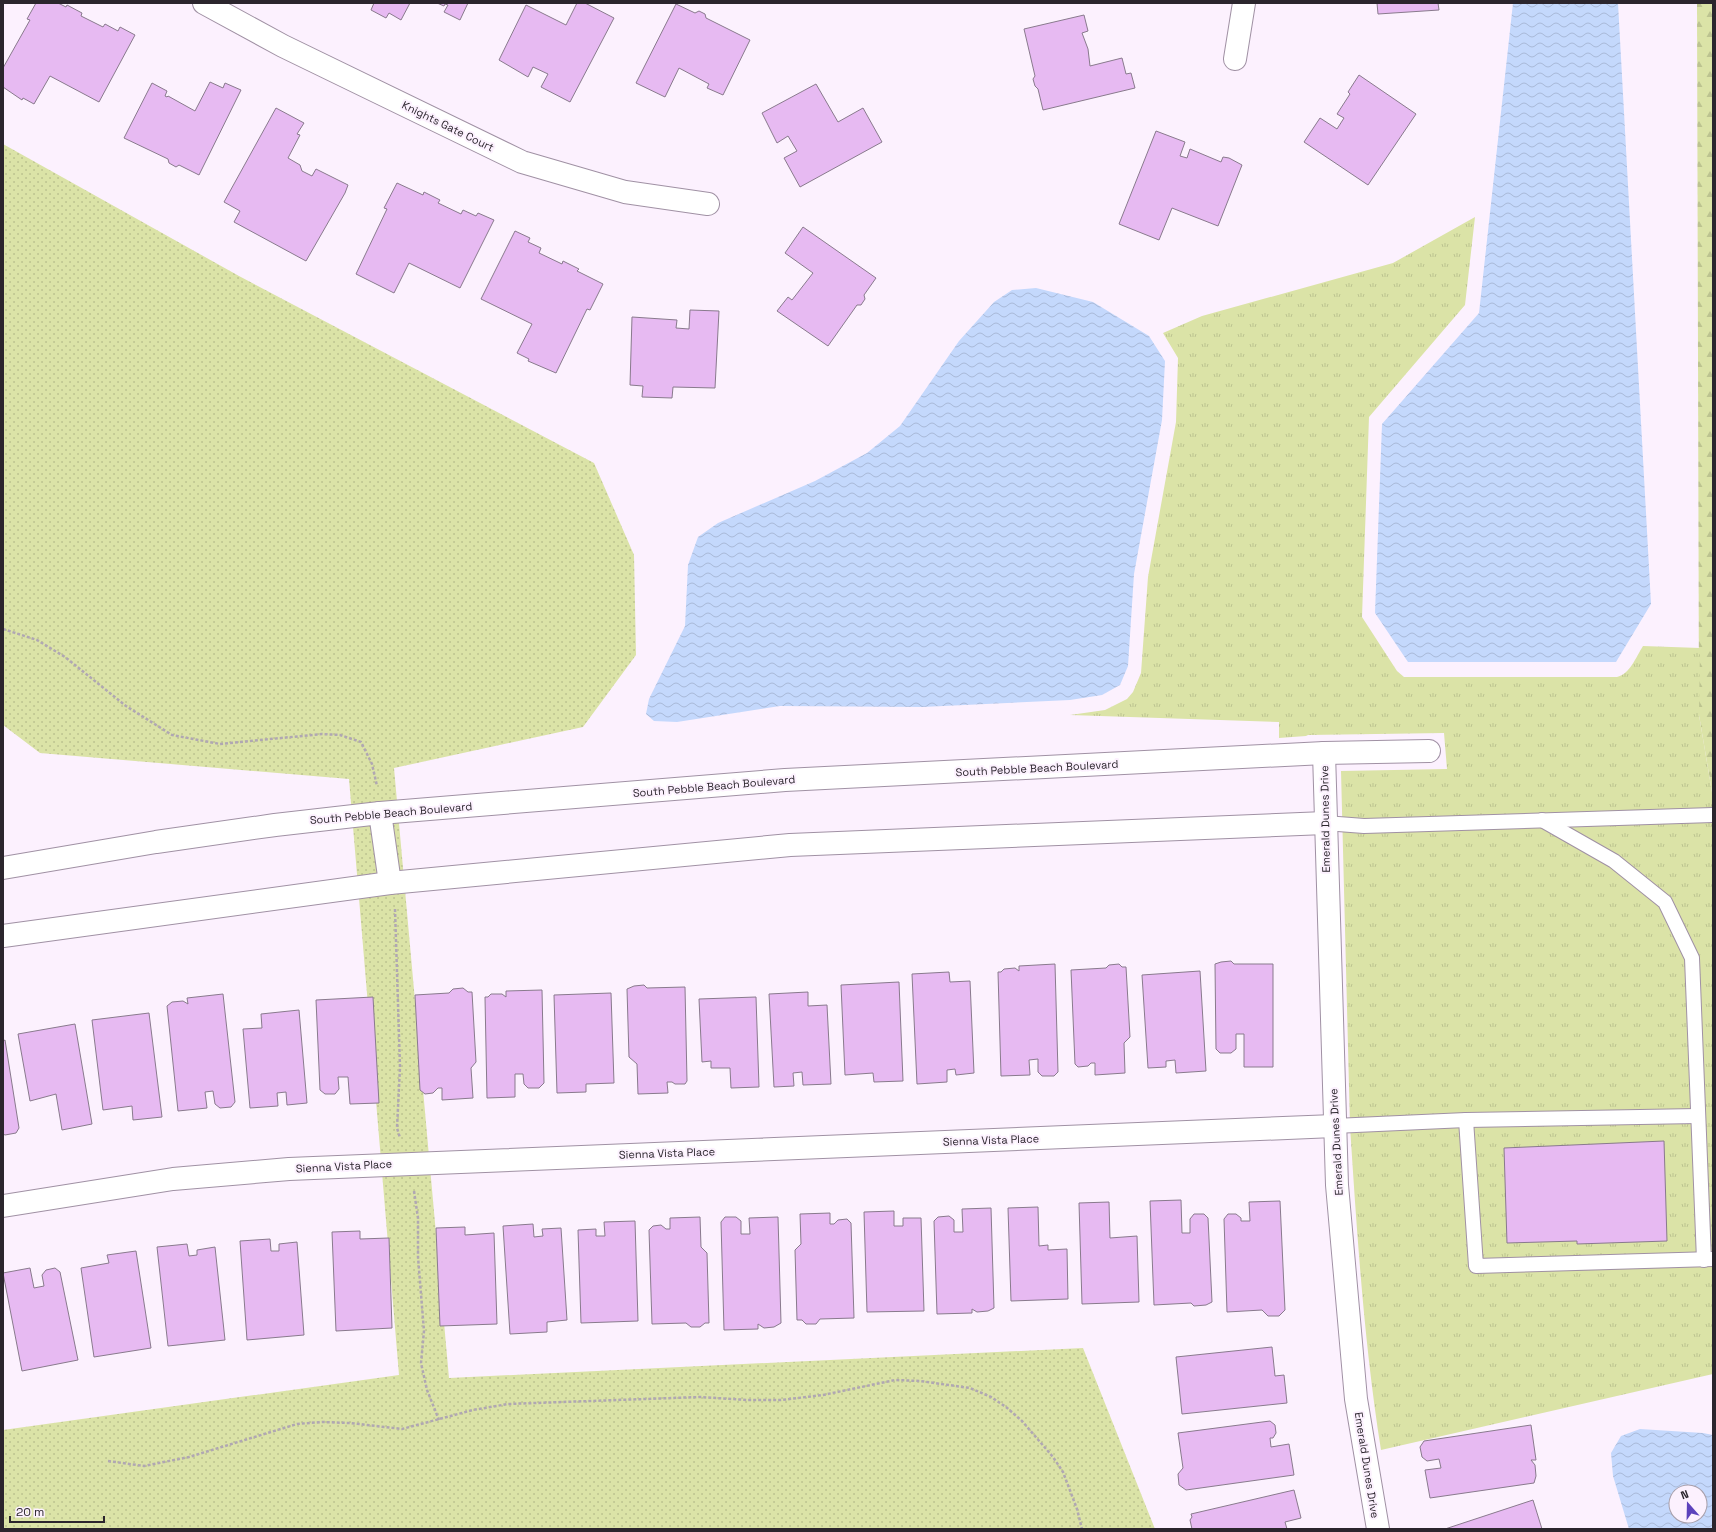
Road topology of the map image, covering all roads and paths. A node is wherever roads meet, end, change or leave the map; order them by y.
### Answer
1 (204, 3) edge
2 (1244, 3) edge
3 (1235, 59) dead end
4 (708, 204) dead end
5 (3, 629) edge
6 (1429, 751) dead end
7 (1324, 754) junction
8 (380, 814) junction
9 (1713, 815) edge
10 (1542, 820) junction
11 (1325, 824) junction
12 (3, 868) edge
13 (390, 883) junction
14 (3, 936) edge
15 (1698, 1116) junction
16 (1466, 1120) junction
17 (1334, 1126) junction
18 (401, 1141) dead end
19 (414, 1187) dead end
20 (3, 1206) edge
21 (1708, 1260) edge
22 (439, 1420) junction
23 (108, 1461) dead end
24 (1082, 1529) edge
25 (1378, 1529) edge

1 - 4 street, Knights Gate Court
2 - 3 street
5 - 8 path
6 - 7 street, South Pebble Beach Boulevard
7 - 8 street, South Pebble Beach Boulevard
7 - 11 street, Emerald Dunes Drive
8 - 12 street, South Pebble Beach Boulevard
8 - 13 street
9 - 10 lane
10 - 11 lane
10 - 15 lane
11 - 13 street
11 - 17 street, Emerald Dunes Drive
13 - 14 street
13 - 18 path
15 - 16 lane
15 - 21 lane
16 - 17 lane
16 - 21 lane
17 - 20 street, Sienna Vista Place
17 - 25 street, Emerald Dunes Drive
19 - 22 path
22 - 23 path
22 - 24 path

